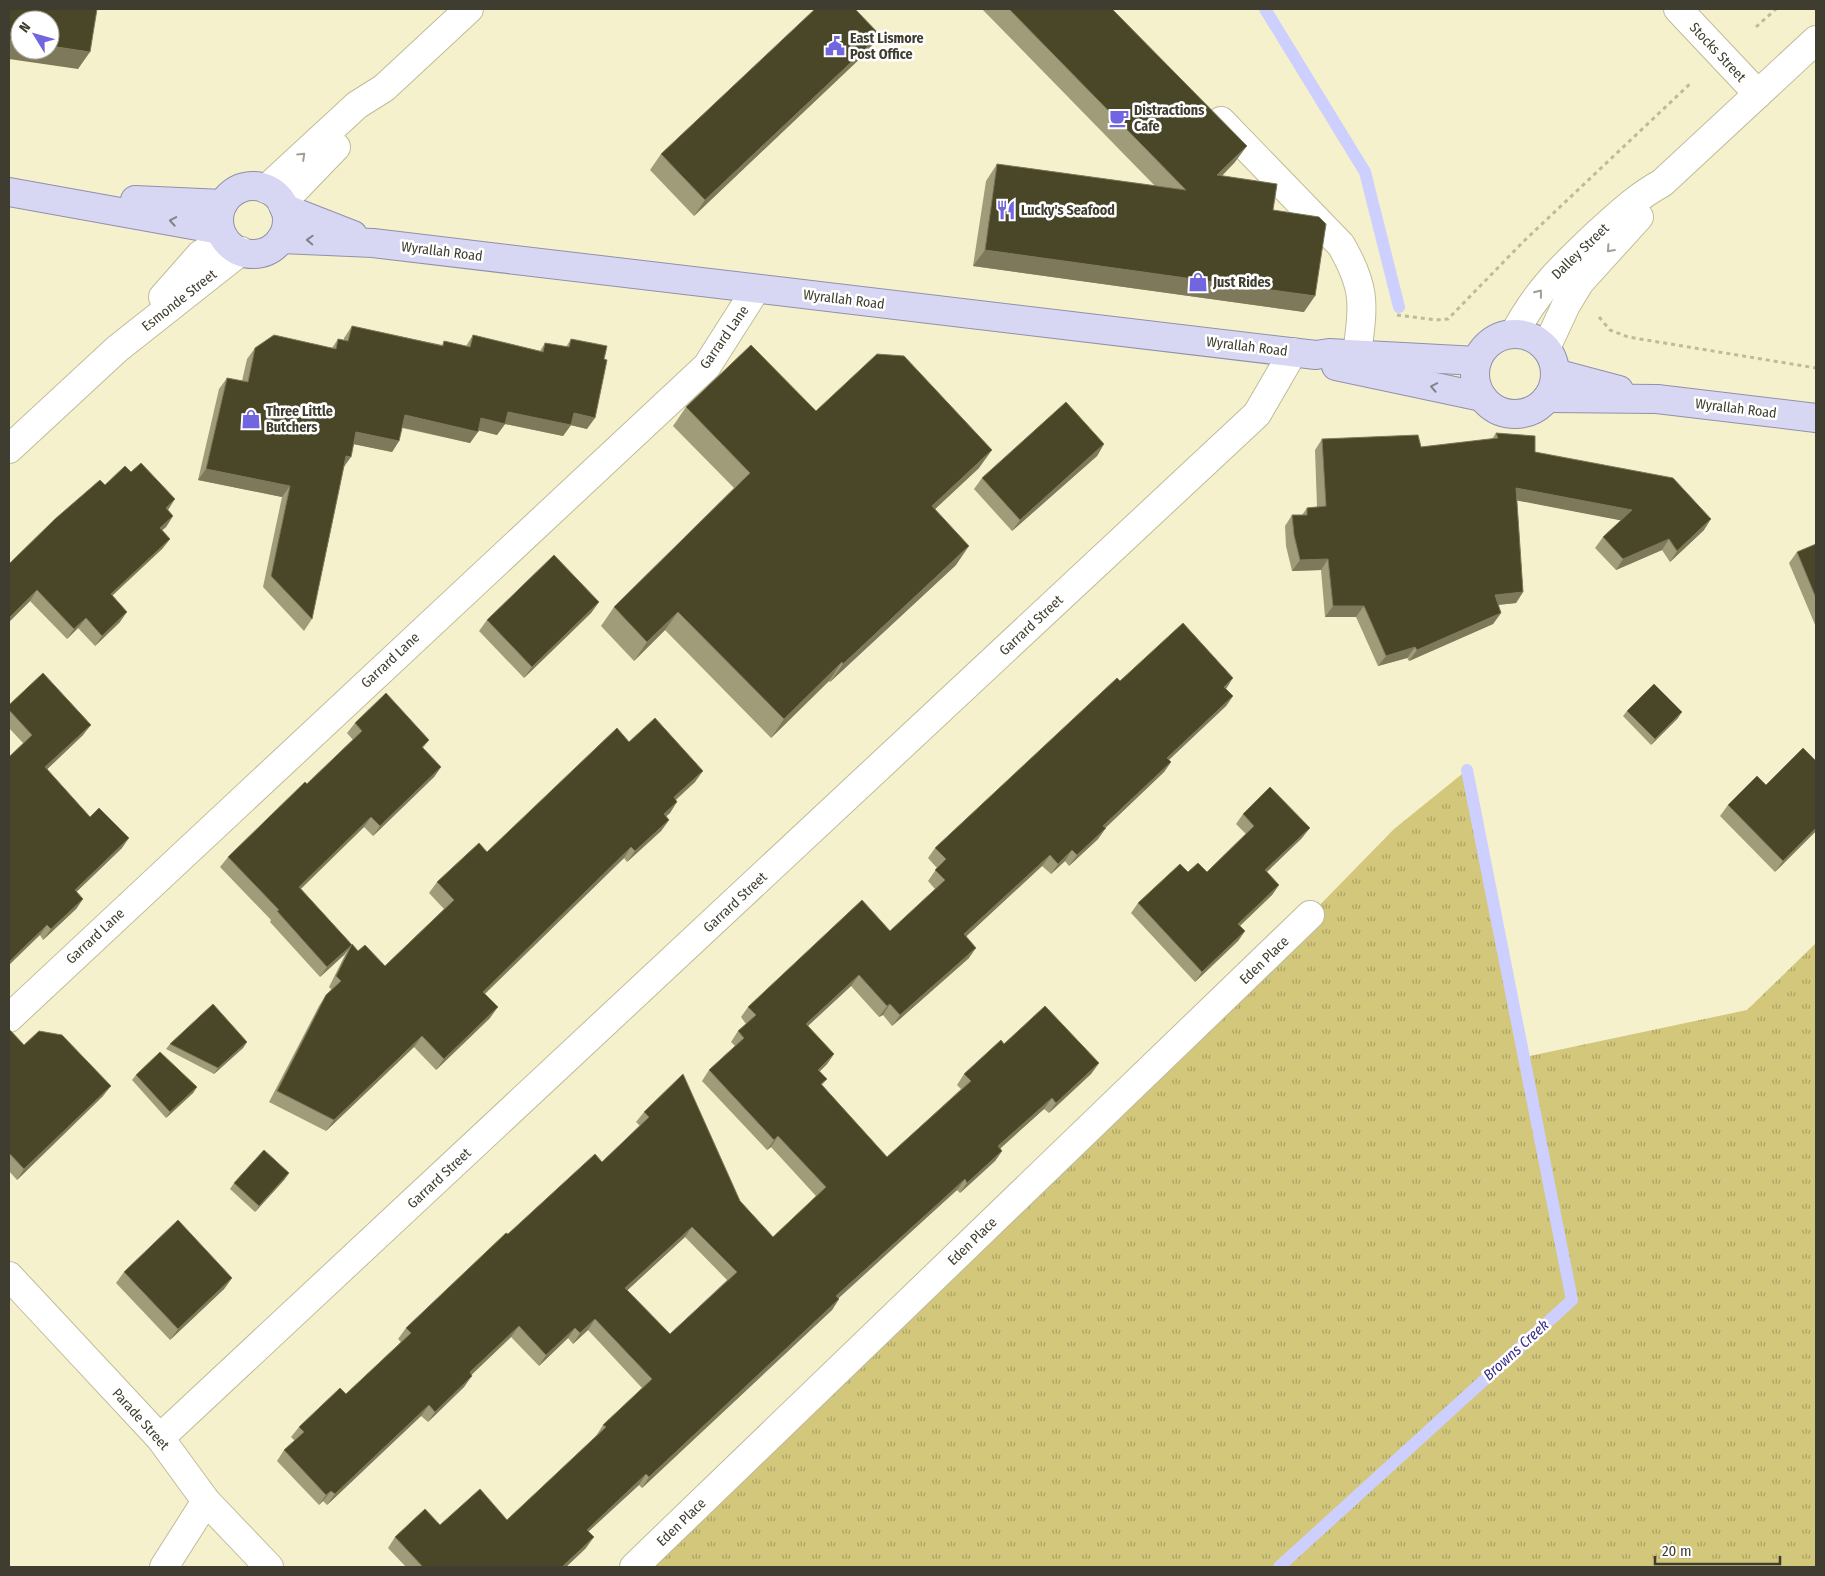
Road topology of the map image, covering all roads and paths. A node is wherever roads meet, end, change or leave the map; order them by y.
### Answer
1 (469, 9) edge
2 (1678, 9) edge
3 (1776, 9) edge
4 (1756, 28) dead end
5 (1816, 40) edge
6 (1692, 82) dead end
7 (1758, 94) junction
8 (1202, 102) edge
9 (1662, 183) junction
10 (19, 194) edge
11 (278, 200) junction
12 (227, 231) junction
13 (281, 239) junction
14 (373, 243) junction
15 (756, 289) junction
16 (1576, 290) junction
17 (1393, 314) dead end
18 (1514, 334) junction
19 (1546, 348) junction
20 (1304, 354) junction
21 (1357, 355) junction
22 (1477, 361) junction
23 (1816, 368) edge
24 (1555, 373) junction
25 (1482, 396) junction
26 (1547, 398) junction
27 (1657, 399) junction
28 (1816, 418) edge
29 (9, 449) edge
30 (1310, 915) dead end
31 (9, 1018) edge
32 (9, 1276) edge
33 (160, 1438) junction
34 (206, 1501) junction
35 (164, 1567) edge
36 (269, 1567) edge
37 (634, 1567) edge

1 - 11 street
2 - 7 street, Stocks Street
3 - 4 path
5 - 7 street, Dalley Street
6 - 17 path
7 - 9 street, Dalley Street
8 - 21 street
9 -> 16 street, Dalley Street
18 -> 9 street, Dalley Street
10 - 12 main road
11 - 12 main road, Wyrallah Road
11 - 13 main road
11 - 14 main road, Wyrallah Road
12 - 13 main road
12 - 29 street, Esmonde Street
14 -> 13 main road, Wyrallah Road
14 - 15 main road, Wyrallah Road
15 - 20 main road, Wyrallah Road
15 - 31 street, Garrard Lane
16 - 19 street, Dalley Street
16 - 23 path
18 - 19 main road
18 - 22 main road
19 - 24 main road
20 - 21 main road, Wyrallah Road
25 -> 20 main road, Wyrallah Road
20 - 33 street, Garrard Street
21 - 22 main road, Wyrallah Road
22 - 25 main road
24 - 26 main road
24 - 27 main road, Wyrallah Road
25 - 26 main road
26 - 27 main road, Wyrallah Road
27 - 28 main road, Wyrallah Road
30 - 37 street, Eden Place
32 - 33 street, Parade Street
33 - 34 street, Parade Street
34 - 35 street
34 - 36 street, Parade Street

